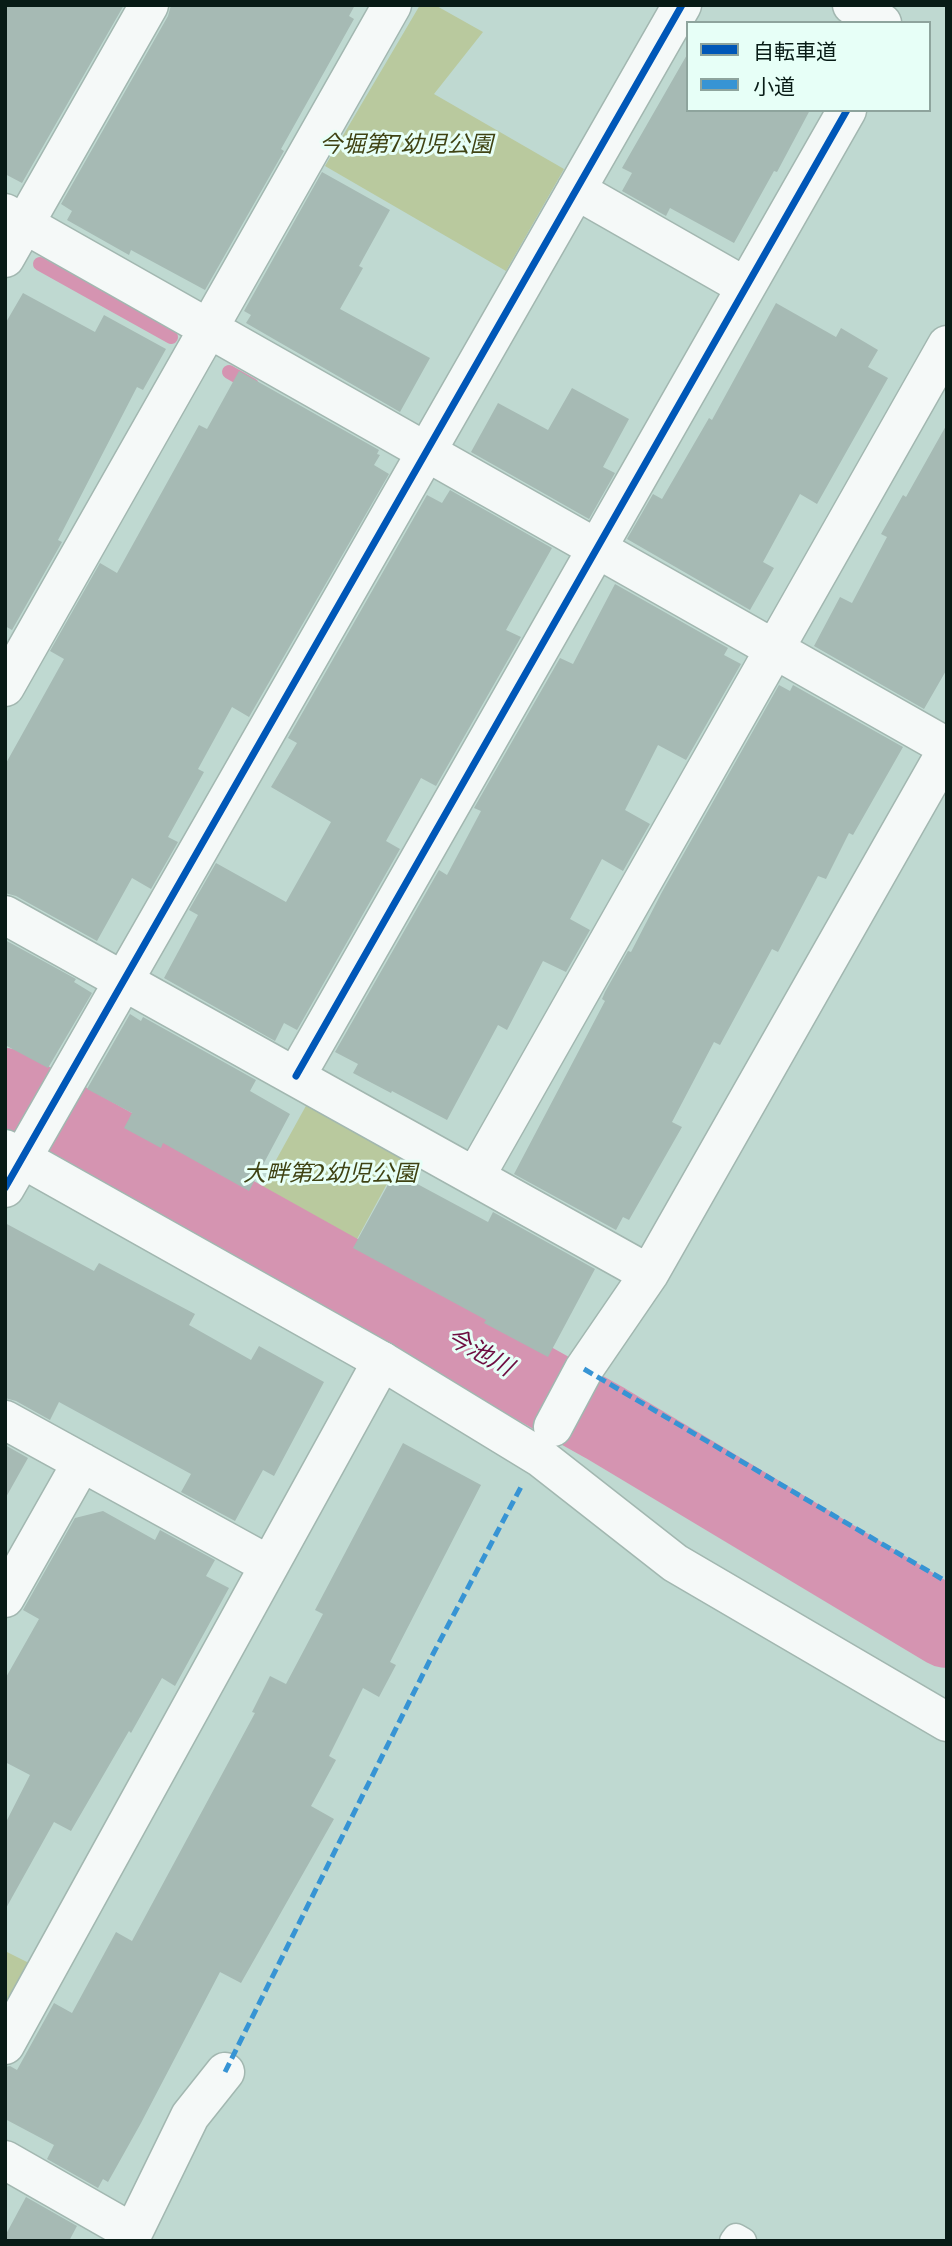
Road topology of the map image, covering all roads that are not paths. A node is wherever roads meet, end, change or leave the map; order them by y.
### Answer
1 (149, 5) edge
2 (392, 5) edge
3 (682, 5) edge
4 (852, 5) edge
5 (908, 5) edge
6 (879, 21) edge
7 (898, 21) edge
8 (846, 112) edge
9 (576, 190) junction
10 (15, 218) edge
11 (5, 258) edge
12 (746, 287) junction
13 (209, 328) junction
14 (947, 345) edge
15 (933, 400) edge
16 (426, 451) junction
17 (597, 549) junction
18 (774, 649) junction
19 (5, 687) edge
20 (947, 748) edge
21 (5, 915) edge
22 (124, 981) junction
23 (296, 1076) junction
24 (17, 1158) edge
25 (475, 1177) junction
26 (649, 1274) junction
27 (382, 1361) junction
28 (5, 1420) edge
29 (553, 1427) dead end
30 (82, 1462) junction
31 (269, 1565) junction
32 (5, 1598) edge
33 (947, 1722) edge
34 (5, 2045) edge
35 (226, 2071) dead end
36 (5, 2160) edge
37 (130, 2237) edge
38 (733, 2241) edge
39 (743, 2241) edge

1 - 10 street
2 - 13 street
3 - 9 street
4 - 6 street
5 - 7 street
8 - 12 street
9 - 12 street
9 - 16 street
10 - 11 street
10 - 13 street
12 - 17 street
13 - 16 street
13 - 19 street
14 - 15 street
15 - 18 street
16 - 17 street
16 - 22 street
17 - 18 street
17 - 23 street
18 - 20 street
18 - 25 street
20 - 26 street
21 - 22 street
22 - 23 street
22 - 24 street
23 - 25 street
24 - 27 street
25 - 26 street
26 - 29 street
27 - 31 street
27 - 33 street
28 - 30 street
30 - 31 street
30 - 32 street
31 - 34 street
35 - 37 street
36 - 37 street
38 - 39 lane

